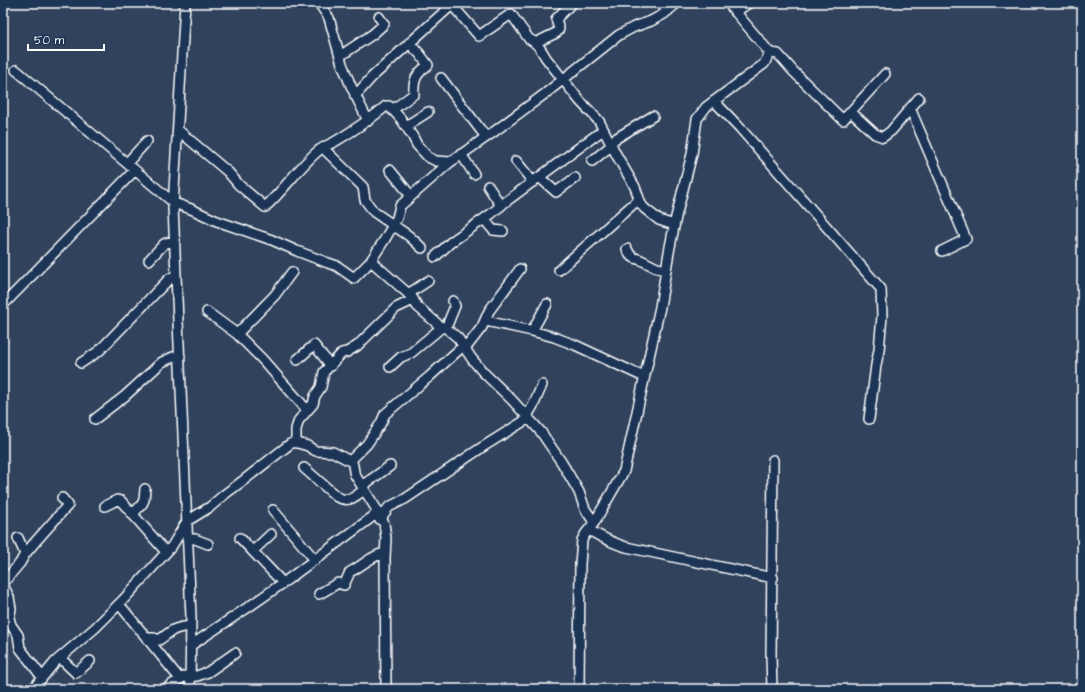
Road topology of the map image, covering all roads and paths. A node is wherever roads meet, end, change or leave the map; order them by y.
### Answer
1 (185, 3) edge
2 (319, 3) edge
3 (572, 3) edge
4 (661, 3) edge
5 (676, 3) edge
6 (728, 3) edge
7 (749, 3) edge
8 (448, 5) edge
9 (668, 11) junction
10 (735, 12) junction
11 (379, 17) dead end
12 (409, 43) junction
13 (535, 43) junction
14 (770, 53) junction
15 (340, 56) junction
16 (16, 70) dead end
17 (885, 74) dead end
18 (441, 78) dead end
19 (564, 80) junction
20 (355, 96) junction
21 (919, 98) dead end
22 (715, 102) junction
23 (910, 108) junction
24 (392, 110) junction
25 (428, 112) dead end
26 (851, 112) junction
27 (653, 116) dead end
28 (368, 121) junction
29 (406, 126) junction
30 (178, 130) junction
31 (603, 130) junction
32 (486, 137) junction
33 (147, 140) dead end
34 (611, 144) junction
35 (323, 148) junction
36 (461, 154) junction
37 (516, 161) dead end
38 (592, 161) dead end
39 (450, 162) junction
40 (127, 163) junction
41 (134, 170) junction
42 (390, 170) dead end
43 (474, 174) dead end
44 (575, 178) dead end
45 (536, 179) junction
46 (488, 186) dead end
47 (411, 196) junction
48 (639, 199) junction
49 (174, 204) junction
50 (501, 206) junction
51 (484, 219) junction
52 (393, 225) junction
53 (674, 225) junction
54 (503, 231) dead end
55 (175, 240) junction
56 (422, 248) dead end
57 (627, 249) dead end
58 (942, 251) dead end
59 (435, 257) dead end
60 (149, 260) dead end
61 (371, 261) junction
62 (520, 269) dead end
63 (559, 270) dead end
64 (666, 270) junction
65 (292, 272) dead end
66 (176, 275) junction
67 (428, 281) dead end
68 (411, 297) junction
69 (453, 301) dead end
70 (546, 304) dead end
71 (3, 306) edge
72 (207, 312) dead end
73 (486, 321) junction
74 (444, 328) junction
75 (532, 331) junction
76 (237, 334) junction
77 (464, 347) junction
78 (180, 356) junction
79 (297, 360) dead end
80 (81, 363) dead end
81 (331, 366) junction
82 (390, 367) dead end
83 (644, 377) junction
84 (542, 385) dead end
85 (307, 410) junction
86 (528, 417) junction
87 (95, 418) dead end
88 (869, 419) dead end
89 (296, 443) junction
90 (773, 460) dead end
91 (350, 461) junction
92 (390, 466) dead end
93 (304, 468) dead end
94 (363, 488) junction
95 (145, 489) dead end
96 (62, 498) dead end
97 (105, 506) dead end
98 (273, 510) dead end
99 (133, 514) junction
100 (378, 517) junction
101 (186, 521) junction
102 (592, 526) junction
103 (271, 534) dead end
104 (18, 538) dead end
105 (187, 538) junction
106 (240, 538) dead end
107 (208, 544) dead end
108 (253, 551) junction
109 (166, 552) junction
110 (385, 553) junction
111 (25, 554) junction
112 (315, 560) junction
113 (773, 578) junction
114 (283, 583) junction
115 (319, 594) dead end
116 (119, 604) junction
117 (191, 626) junction
118 (147, 638) junction
119 (190, 646) junction
120 (235, 653) dead end
121 (60, 658) junction
122 (90, 661) dead end
123 (190, 676) junction
124 (42, 678) junction
125 (180, 679) junction
126 (32, 689) edge
127 (165, 689) edge
128 (190, 689) edge
129 (386, 689) edge
130 (579, 689) edge
131 (772, 689) edge

1 - 30 street
2 - 15 street
3 - 13 street
4 - 9 street
5 - 9 street
6 - 10 street
7 - 10 street
8 - 12 street
8 - 13 street
9 - 19 street
10 - 14 street
11 - 15 street
12 - 20 street
12 - 24 street
13 - 19 street
14 - 22 street
14 - 26 street
15 - 20 street
16 - 40 street
17 - 26 street
18 - 32 street
19 - 31 street
19 - 32 street
20 - 28 street
21 - 23 street
22 - 53 street
22 - 88 street
23 - 26 street
23 - 58 street
24 - 28 street
24 - 29 street
25 - 29 street
27 - 34 street
28 - 35 street
29 - 39 street
30 - 35 street
30 - 49 street
31 - 34 street
31 - 45 street
32 - 36 street
33 - 40 street
34 - 38 street
34 - 48 street
35 - 52 street
36 - 39 street
36 - 43 street
37 - 45 street
39 - 47 street
40 - 41 street
41 - 49 street
41 - 71 street
42 - 47 street
44 - 45 street
45 - 50 street
46 - 50 street
47 - 52 street
48 - 53 street
48 - 63 street
49 - 55 street
49 - 61 street
50 - 51 street
51 - 54 street
51 - 59 street
52 - 56 street
52 - 61 street
53 - 64 street
55 - 60 street
55 - 66 street
57 - 64 street
61 - 68 street
62 - 73 street
64 - 83 street
65 - 76 street
66 - 78 street
66 - 80 street
67 - 68 street
68 - 74 street
68 - 81 street
69 - 74 street
70 - 75 street
72 - 76 street
73 - 75 street
73 - 77 street
74 - 77 street
74 - 82 street
75 - 83 street
76 - 85 street
77 - 86 street
77 - 91 street
78 - 87 street
78 - 101 street
79 - 81 street
81 - 85 street
83 - 102 street
84 - 86 street
85 - 89 street
86 - 100 street
86 - 102 street
89 - 91 street
89 - 101 street
90 - 113 street
91 - 94 street
92 - 94 street
93 - 94 street
94 - 100 street
95 - 99 street
96 - 111 street
97 - 99 street
98 - 112 street
99 - 109 street
100 - 110 street
100 - 112 street
101 - 105 street
101 - 109 street
102 - 113 street
102 - 130 street
103 - 108 street
104 - 111 street
105 - 107 street
105 - 117 street
106 - 108 street
108 - 114 street
109 - 116 street
110 - 115 street
110 - 129 street
111 - 124 street
112 - 114 street
113 - 131 street
114 - 119 street
116 - 118 street
116 - 121 street
117 - 118 street
117 - 119 street
118 - 125 street
119 - 123 street
120 - 123 street
121 - 122 street
121 - 124 street
123 - 125 street
123 - 128 street
124 - 126 street
125 - 127 street

